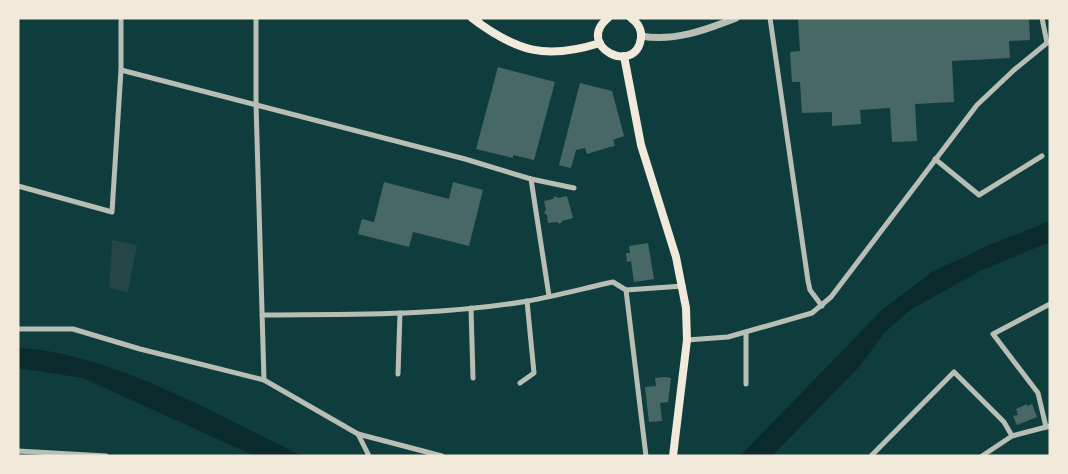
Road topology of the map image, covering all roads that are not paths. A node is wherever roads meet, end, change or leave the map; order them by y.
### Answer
1 (121, 18) edge
2 (256, 18) edge
3 (608, 18) edge
4 (631, 18) edge
5 (736, 18) edge
6 (770, 18) edge
7 (1042, 18) edge
8 (476, 20) edge
9 (641, 36) junction
10 (1048, 42) edge
11 (600, 43) junction
12 (624, 56) junction
13 (120, 70) junction
14 (256, 104) junction
15 (1042, 156) dead end
16 (935, 159) junction
17 (531, 179) junction
18 (18, 186) edge
19 (574, 188) dead end
20 (683, 286) junction
21 (626, 290) junction
22 (549, 296) junction
23 (527, 301) junction
24 (1050, 304) edge
25 (822, 306) junction
26 (471, 308) junction
27 (400, 313) junction
28 (262, 315) junction
29 (18, 329) edge
30 (746, 332) junction
31 (687, 340) junction
32 (398, 374) dead end
33 (472, 378) dead end
34 (264, 380) junction
35 (520, 383) dead end
36 (746, 384) dead end
37 (1048, 426) edge
38 (358, 434) junction
39 (1012, 436) junction
40 (18, 451) edge
41 (106, 456) edge
42 (369, 456) edge
43 (442, 456) edge
44 (646, 456) edge
45 (673, 456) edge
46 (871, 456) edge
47 (982, 456) edge

1 - 13 street
2 - 14 street
3 - 11 main road
4 - 9 main road
5 - 9 street
6 - 25 street
7 - 10 street
8 - 11 main road
9 - 12 main road
10 - 16 street
11 - 12 main road
12 - 20 main road
13 - 14 street
13 - 18 street
14 - 17 street
14 - 28 street
15 - 16 street
16 - 25 street
17 - 19 street
17 - 22 street
20 - 21 street
20 - 31 main road
21 - 22 street
21 - 44 street
22 - 23 street
23 - 26 street
23 - 35 street
24 - 37 street
25 - 30 street
26 - 27 street
26 - 33 street
27 - 28 street
27 - 32 street
28 - 34 street
29 - 34 street
30 - 31 street
30 - 36 street
31 - 45 main road
34 - 38 street
37 - 39 street
38 - 42 street
38 - 43 street
39 - 46 street
39 - 47 street
40 - 41 street

